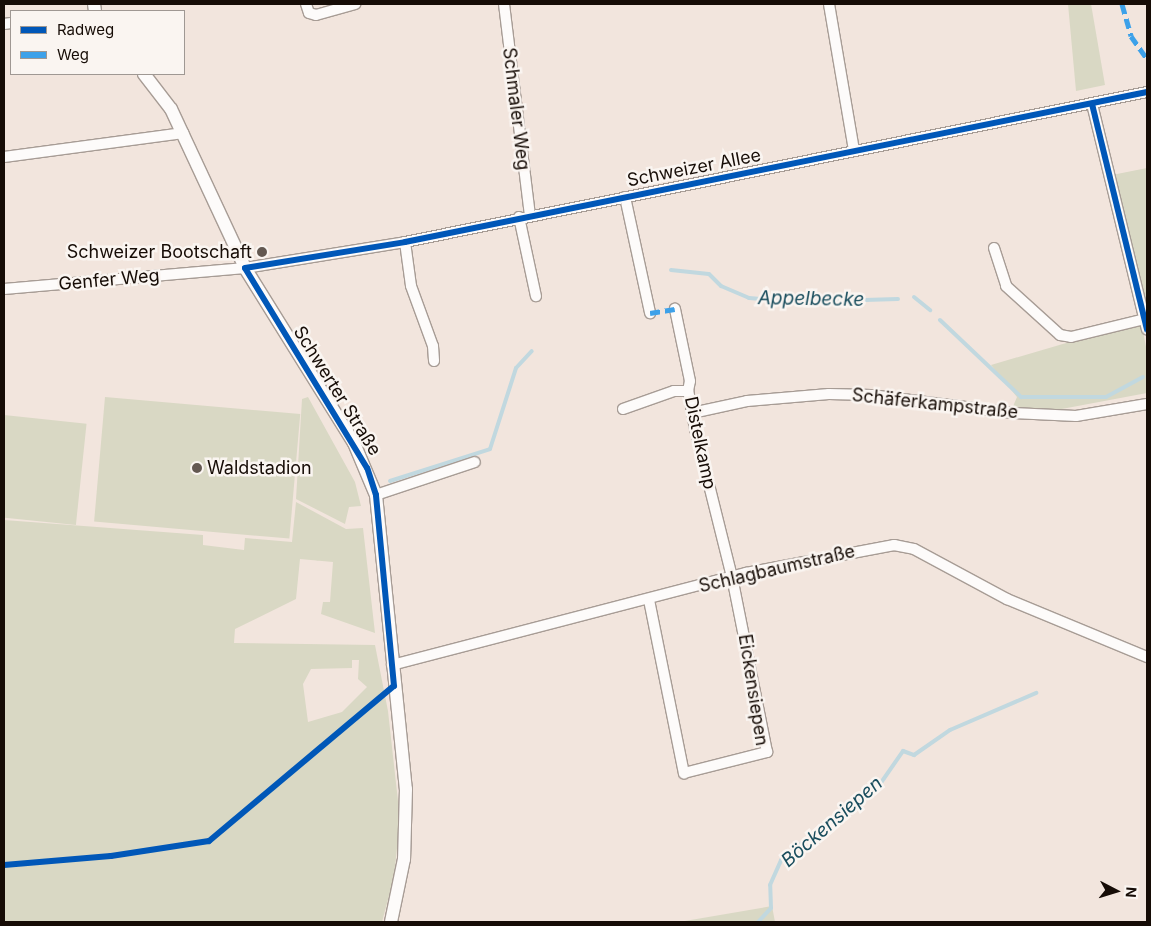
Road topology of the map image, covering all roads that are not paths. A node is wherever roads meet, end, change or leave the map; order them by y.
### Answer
1 (306, 4) edge
2 (355, 4) edge
3 (504, 4) edge
4 (829, 4) edge
5 (145, 75) edge
6 (1147, 92) edge
7 (1092, 104) junction
8 (183, 133) junction
9 (854, 152) junction
10 (4, 156) edge
11 (625, 197) junction
12 (530, 215) junction
13 (519, 218) junction
14 (405, 242) junction
15 (994, 248) dead end
16 (245, 268) junction
17 (4, 289) edge
18 (536, 296) dead end
19 (674, 309) dead end
20 (650, 313) dead end
21 (1146, 324) edge
22 (434, 361) dead end
23 (688, 391) junction
24 (1147, 404) edge
25 (623, 409) dead end
26 (692, 413) junction
27 (475, 462) dead end
28 (376, 495) junction
29 (732, 577) junction
30 (649, 600) junction
31 (1147, 657) edge
32 (392, 664) junction
33 (391, 922) edge

1 - 2 street
3 - 12 street, Schmaler Weg
4 - 9 street
5 - 8 street, Schwerter Straße
6 - 7 street, Schweizer Allee
7 - 9 street, Schweizer Allee
7 - 21 street
8 - 10 street
8 - 16 street, Schwerter Straße
9 - 11 street, Schweizer Allee
11 - 12 street, Schweizer Allee
11 - 20 street
12 - 13 street, Schweizer Allee
13 - 14 street, Schweizer Allee
13 - 18 street
14 - 16 street, Schweizer Allee
14 - 22 street
15 - 21 street
16 - 17 street, Genfer Weg
16 - 28 street, Schwerter Straße
19 - 23 street, Distelkamp
23 - 25 street
23 - 26 street, Distelkamp
24 - 26 street, Schäferkampstraße
26 - 29 street, Distelkamp
27 - 28 street
28 - 32 street, Schwerter Straße
29 - 30 street, Schlagbaumstraße
29 - 30 street, Eickensiepen
29 - 31 street, Schlagbaumstraße
30 - 32 street, Schlagbaumstraße
32 - 33 street, Schwerter Straße

